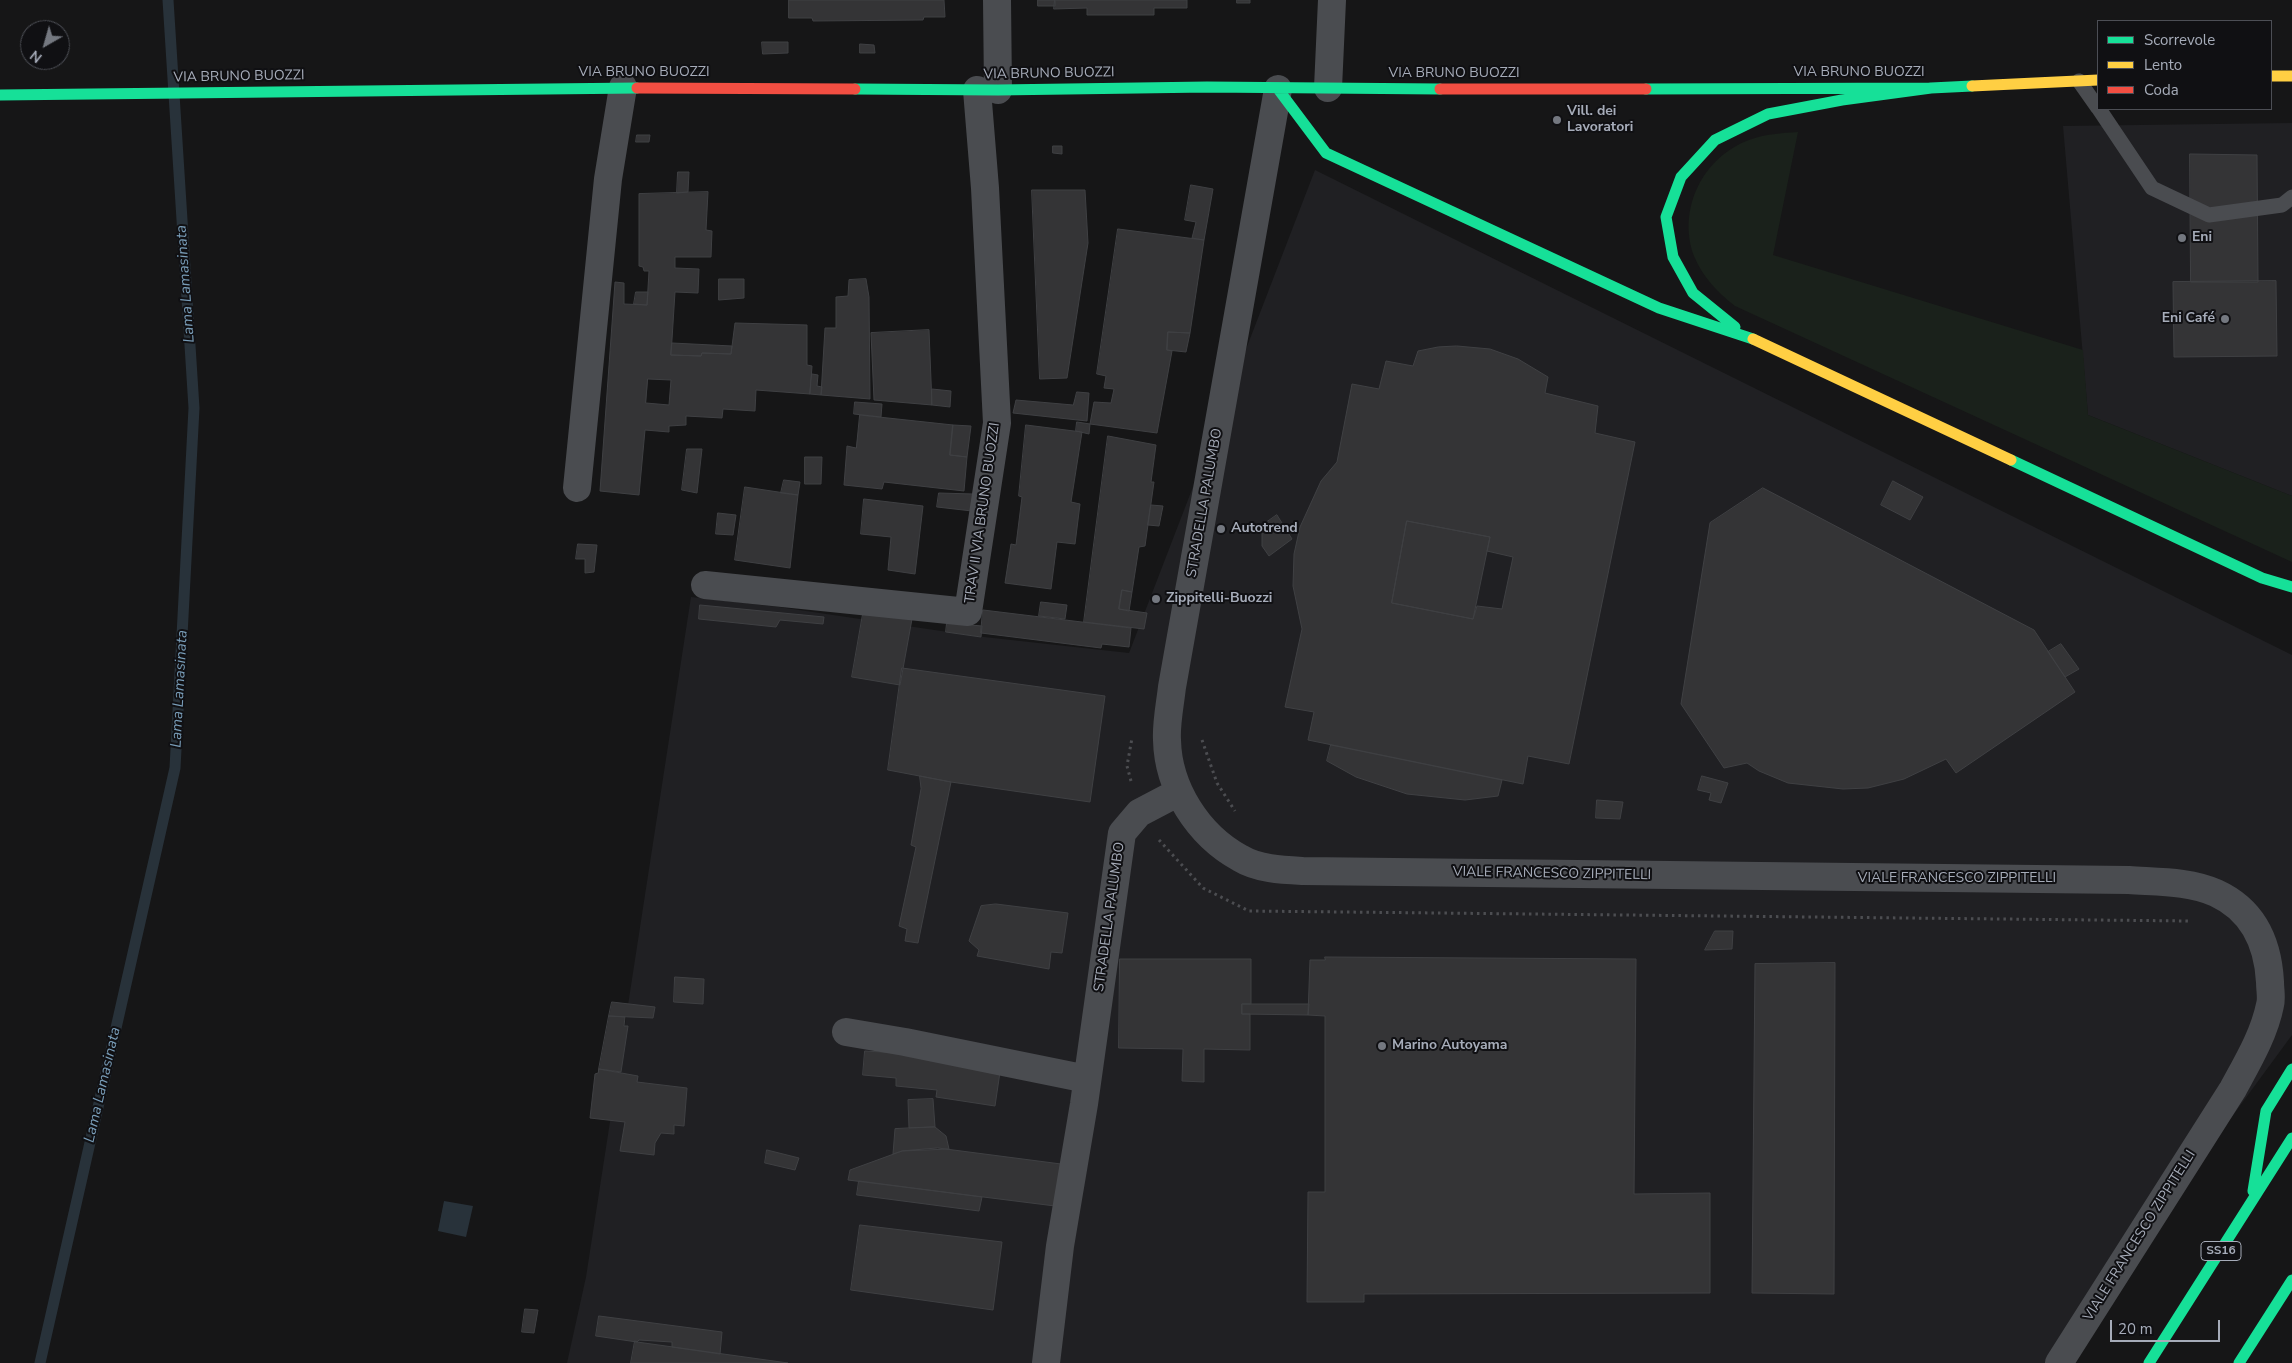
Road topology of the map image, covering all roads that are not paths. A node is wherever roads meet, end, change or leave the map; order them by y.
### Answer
1 (997, 0) edge
2 (1332, 0) edge
3 (2272, 76) edge
4 (2292, 76) edge
5 (2079, 80) junction
6 (2097, 80) edge
7 (615, 88) junction
8 (1278, 88) junction
9 (1328, 88) junction
10 (1931, 88) junction
11 (988, 90) junction
12 (0, 95) edge
13 (2097, 105) edge
14 (2100, 110) edge
15 (2292, 197) edge
16 (1746, 336) junction
17 (577, 488) dead end
18 (2262, 578) junction
19 (705, 585) dead end
20 (2292, 587) edge
21 (2280, 594) dead end
22 (1179, 792) junction
23 (846, 1032) dead end
24 (2292, 1069) edge
25 (1087, 1079) junction
26 (2292, 1138) edge
27 (2251, 1204) junction
28 (2292, 1280) edge
29 (1046, 1363) edge
30 (2059, 1363) edge
31 (2149, 1363) edge
32 (2239, 1363) edge

1 - 11 street
2 - 9 street
3 - 4 main road
5 - 6 main road, VIA BRUNO BUOZZI
5 - 10 main road, VIA BRUNO BUOZZI
5 - 13 lane
7 - 11 main road, VIA BRUNO BUOZZI
7 - 12 main road, VIA BRUNO BUOZZI
7 - 17 street
8 - 9 main road, VIA BRUNO BUOZZI
8 - 11 main road, VIA BRUNO BUOZZI
8 - 16 main road
8 - 22 street, STRADELLA PALUMBO
9 - 10 main road, VIA BRUNO BUOZZI
10 - 16 main road
11 - 19 street, TRAV II VIA BRUNO BUOZZI
14 - 15 lane
16 - 18 main road
18 - 20 main road
18 - 21 main road
22 - 25 street, STRADELLA PALUMBO
22 - 30 street, VIALE FRANCESCO ZIPPITELLI
23 - 25 street
24 - 27 main road
25 - 29 street, STRADELLA PALUMBO
26 - 27 main road, SS16
27 - 31 main road, SS16
28 - 32 main road

